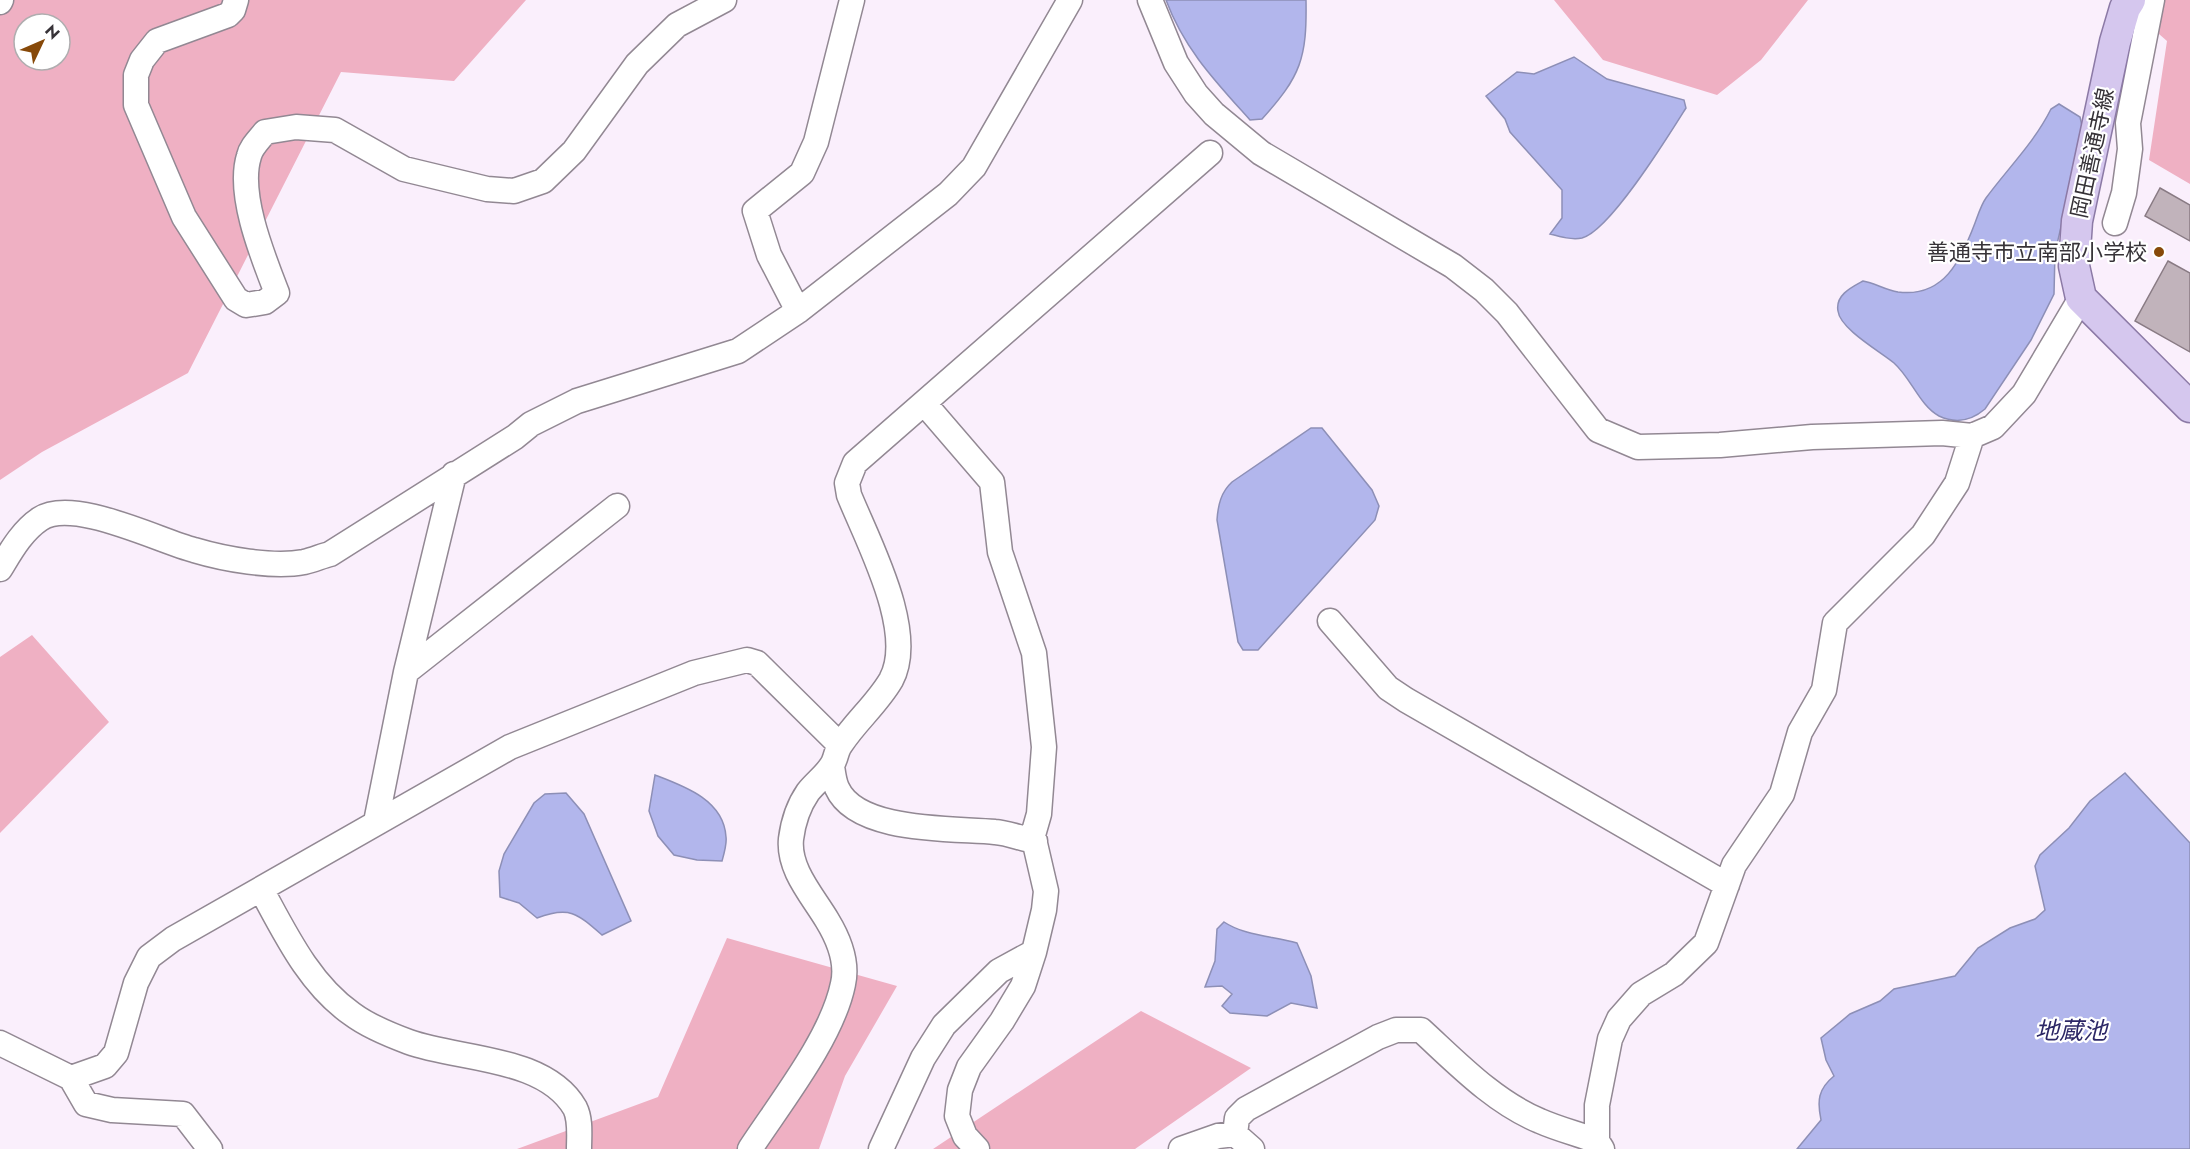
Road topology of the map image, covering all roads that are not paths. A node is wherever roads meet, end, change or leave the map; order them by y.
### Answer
1 (236, 0) edge
2 (724, 0) edge
3 (852, 0) edge
4 (1070, 0) edge
5 (1150, 0) edge
6 (2130, 0) edge
7 (2152, 0) edge
8 (1210, 153) dead end
9 (2115, 223) dead end
10 (2081, 298) junction
11 (798, 311) junction
12 (924, 403) junction
13 (2190, 407) edge
14 (1972, 436) junction
15 (453, 474) junction
16 (617, 506) dead end
17 (0, 568) edge
18 (1330, 621) dead end
19 (406, 672) junction
20 (836, 756) junction
21 (376, 822) junction
22 (1035, 841) junction
23 (1727, 885) junction
24 (261, 889) junction
25 (1034, 952) junction
26 (0, 1044) edge
27 (71, 1078) junction
28 (1244, 1142) edge
29 (1600, 1145) edge
30 (210, 1149) edge
31 (579, 1149) edge
32 (750, 1149) edge
33 (881, 1149) edge
34 (977, 1149) edge
35 (1181, 1149) edge

1 - 2 street
3 - 11 street
4 - 11 street
5 - 14 street
6 - 10 main road, 岡田善通寺線
7 - 9 street
8 - 12 street
10 - 13 main road
10 - 14 street
11 - 15 street
12 - 20 street
12 - 22 street
14 - 23 street
15 - 17 street
15 - 19 street
16 - 19 street
18 - 23 street
19 - 21 street
20 - 21 street
20 - 22 street
20 - 32 street
21 - 24 street
22 - 25 street
23 - 29 street
24 - 27 street
24 - 31 street
25 - 33 street
25 - 34 street
26 - 27 street
27 - 30 street
28 - 29 street
28 - 35 street

